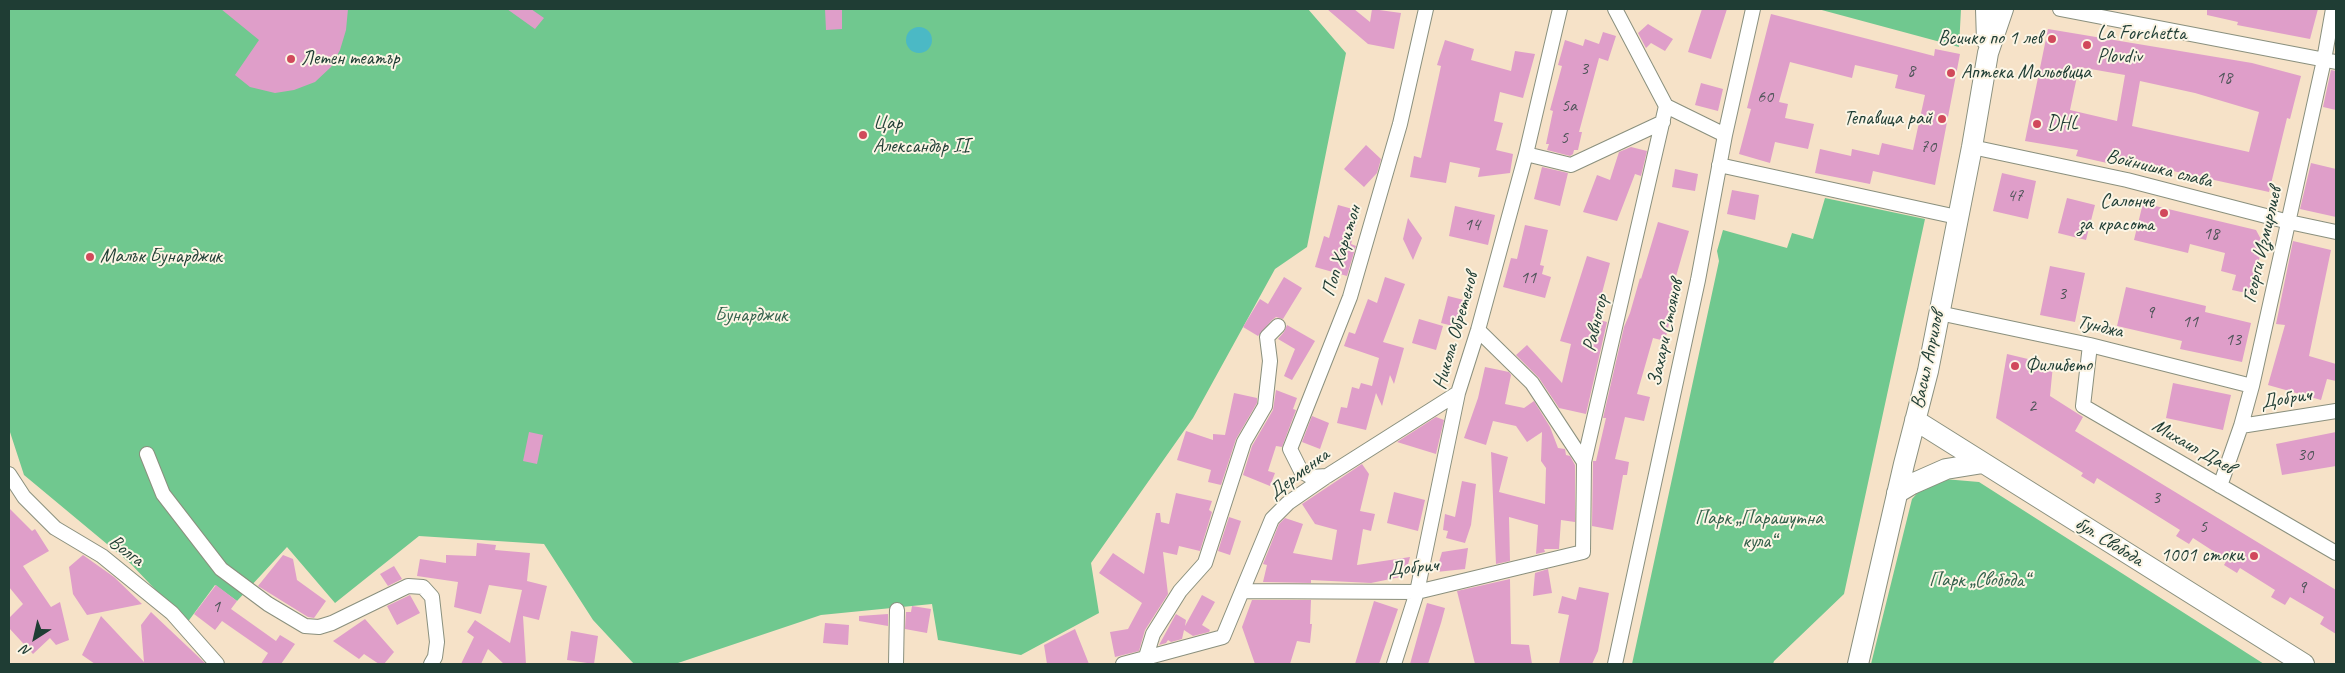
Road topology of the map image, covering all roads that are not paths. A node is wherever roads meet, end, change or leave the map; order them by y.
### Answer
1 (1426, 9) edge
2 (1560, 9) edge
3 (1615, 9) edge
4 (1753, 9) edge
5 (1986, 9) edge
6 (2003, 9) edge
7 (2060, 9) edge
8 (2334, 9) edge
9 (1988, 53) junction
10 (2330, 61) edge
11 (1666, 106) junction
12 (1663, 122) junction
13 (1724, 135) junction
14 (1972, 147) junction
15 (1526, 154) junction
16 (1719, 165) junction
17 (1957, 217) junction
18 (2289, 222) junction
19 (2336, 232) edge
20 (1939, 313) junction
21 (1278, 326) dead end
22 (1478, 330) junction
23 (2090, 345) junction
24 (2252, 386) junction
25 (1458, 393) junction
26 (2336, 411) edge
27 (1915, 420) junction
28 (2241, 426) junction
29 (147, 454) dead end
30 (1584, 462) junction
31 (1983, 463) junction
32 (9, 474) edge
33 (1327, 476) junction
34 (2220, 486) junction
35 (1897, 493) junction
36 (1583, 552) joint
37 (2336, 553) edge
38 (1243, 591) junction
39 (1417, 592) junction
40 (897, 610) dead end
41 (1145, 660) junction
42 (217, 664) edge
43 (431, 664) edge
44 (896, 664) edge
45 (1123, 664) edge
46 (1394, 664) edge
47 (1615, 664) edge
48 (1858, 664) edge
49 (2304, 664) edge

1 - 33 street, Поп Харитон
2 - 15 street, Никола Обретенов
3 - 11 street
4 - 13 street, Захари Стоянов
5 - 9 main road, Васил Априлов
6 - 9 main road, Васил Априлов
7 - 10 street
8 - 10 street, Георги Измирлиев
9 - 14 main road, Васил Априлов
10 - 18 street, Георги Измирлиев
11 - 12 street, Равногор
11 - 13 street
12 - 15 street
12 - 30 street, Равногор
13 - 16 street, Захари Стоянов
14 - 17 main road, Васил Априлов
14 - 18 street, Войнишка слава
15 - 22 street, Никола Обретенов
16 - 17 street
16 - 47 street, Захари Стоянов
17 - 20 main road, Васил Априлов
18 - 19 street, Войнишка слава
18 - 24 street, Георги Измирлиев
20 - 23 street, Тунджа
20 - 27 main road, Васил Априлов
21 - 41 street
22 - 25 street, Никола Обретенов
22 - 30 street
23 - 24 street, Тунджа
23 - 34 street, Михаил Даев
24 - 28 street, Георги Измирлиев
25 - 33 street, Дерменка
25 - 39 street, Никола Обретенов
26 - 28 street, Добрич
27 - 31 main road, бул. Свобода
27 - 35 main road, Васил Априлов
28 - 34 street, Георги Измирлиев
29 - 43 street
30 - 36 street, Равногор
31 - 35 main road
31 - 49 main road, бул. Свобода
32 - 42 street, Волга
33 - 38 street, Дерменка
34 - 37 street, Михаил Даев
35 - 48 main road, Васил Априлов
36 - 39 street, Добрич
38 - 39 street, Добрич
38 - 41 street, Дерменка
39 - 46 street, Никола Обретенов
40 - 44 street
41 - 45 street

